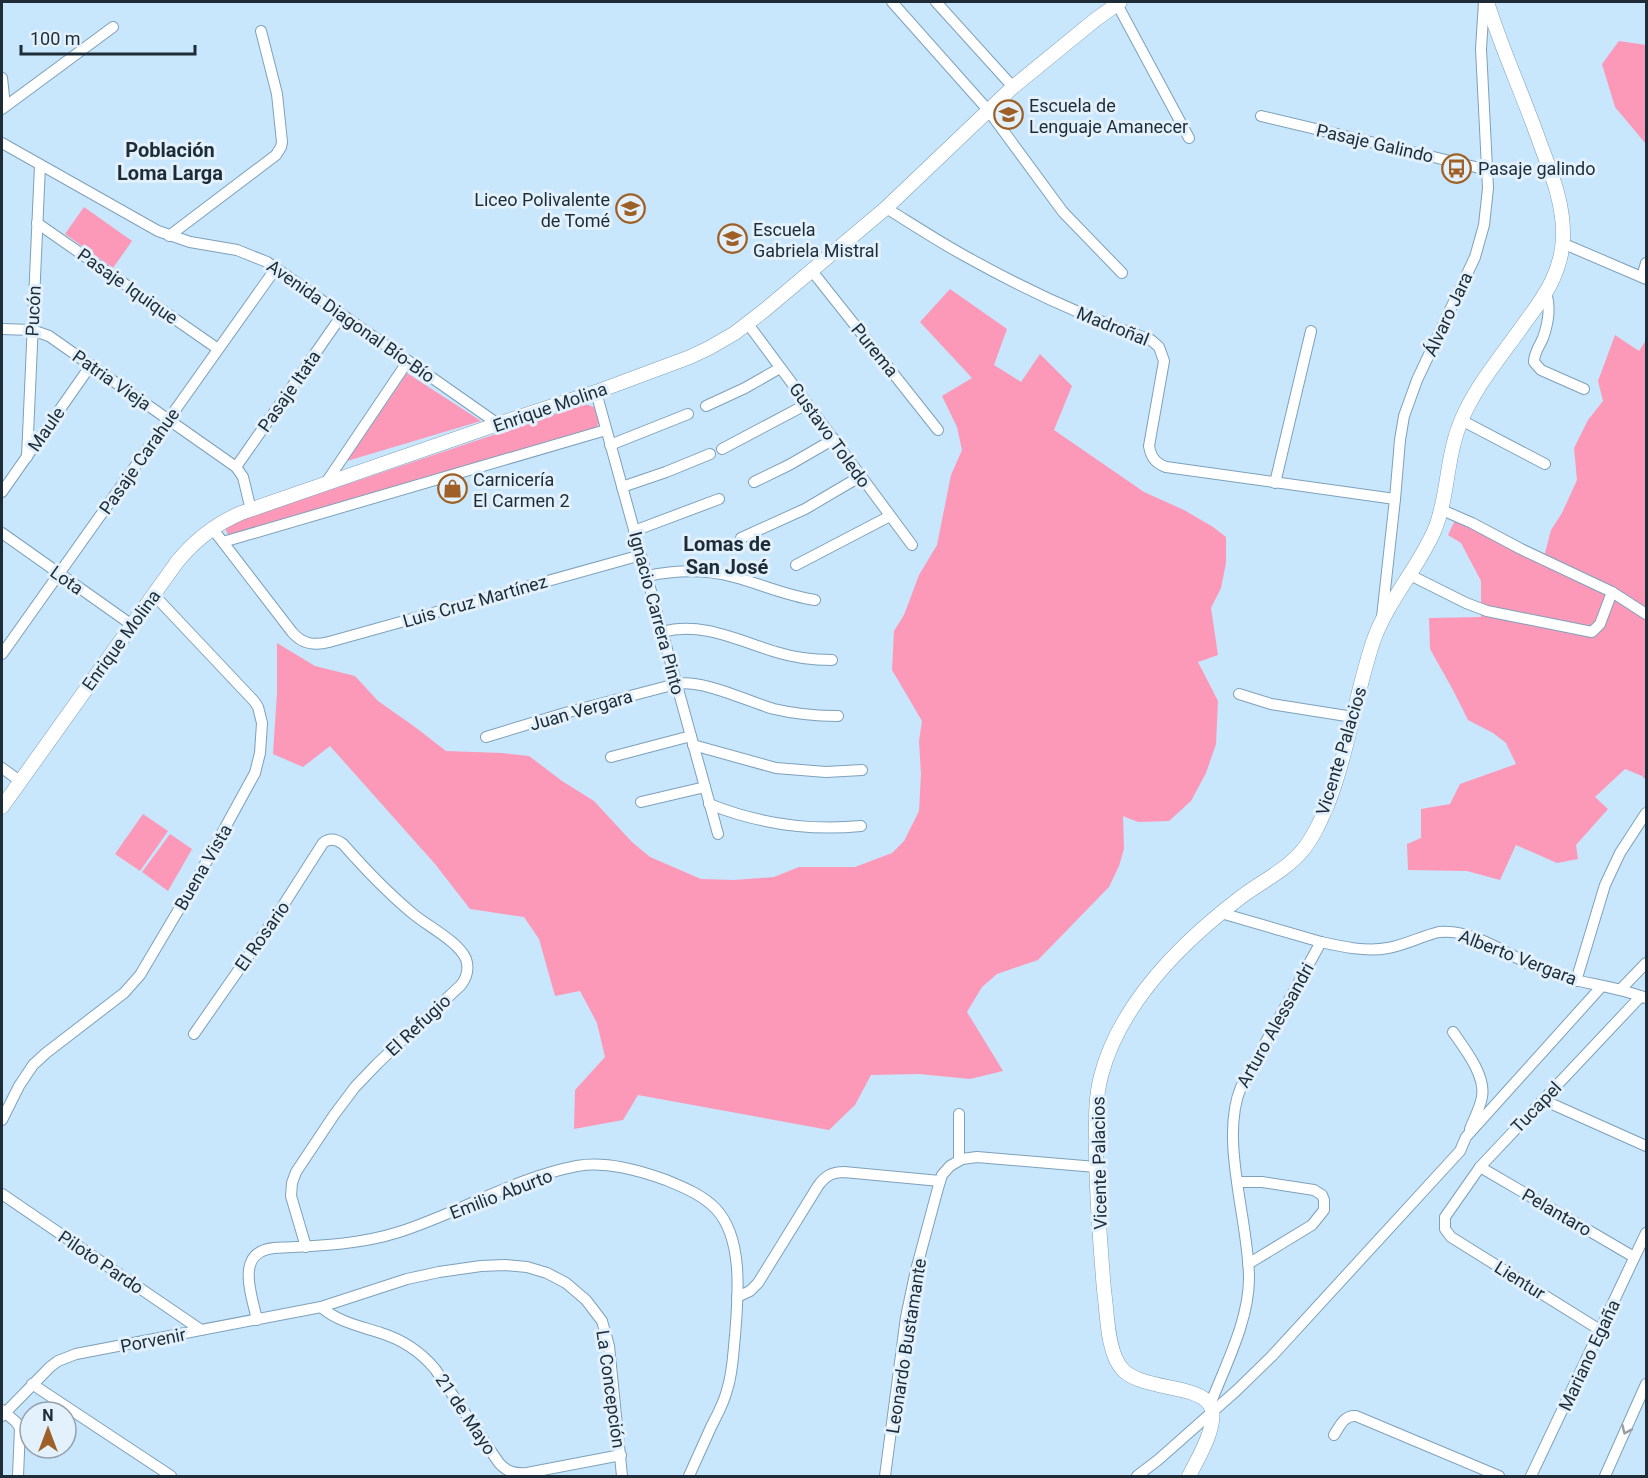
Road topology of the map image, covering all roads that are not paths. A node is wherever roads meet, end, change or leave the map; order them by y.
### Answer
1 (892, 2) edge
2 (936, 2) edge
3 (1485, 2) edge
4 (1119, 3) edge
5 (112, 27) dead end
6 (261, 31) dead end
7 (2, 78) edge
8 (1012, 87) junction
9 (3, 108) edge
10 (988, 110) junction
11 (1262, 117) dead end
12 (1189, 138) dead end
13 (2, 143) edge
14 (40, 165) junction
15 (1488, 170) junction
16 (886, 208) junction
17 (37, 223) junction
18 (170, 236) junction
19 (1562, 243) junction
20 (1647, 263) edge
21 (276, 268) junction
22 (812, 271) junction
23 (1122, 273) dead end
24 (1644, 278) edge
25 (1546, 293) junction
26 (342, 315) junction
27 (748, 324) junction
28 (2, 329) edge
29 (33, 330) junction
30 (1311, 331) dead end
31 (218, 349) junction
32 (408, 361) junction
33 (91, 366) junction
34 (780, 368) junction
35 (1584, 389) dead end
36 (596, 392) junction
37 (807, 404) junction
38 (706, 406) dead end
39 (688, 414) dead end
40 (168, 420) junction
41 (1461, 420) junction
42 (498, 424) junction
43 (606, 430) junction
44 (938, 430) dead end
45 (834, 439) junction
46 (610, 445) junction
47 (722, 449) dead end
48 (710, 454) dead end
49 (27, 457) junction
50 (1545, 464) dead end
51 (236, 467) junction
52 (861, 476) junction
53 (754, 482) dead end
54 (1275, 483) junction
55 (324, 485) junction
56 (622, 487) junction
57 (2, 492) edge
58 (719, 499) dead end
59 (1395, 499) junction
60 (251, 510) junction
61 (1442, 510) junction
62 (890, 516) junction
63 (212, 528) junction
64 (634, 531) junction
65 (2, 533) edge
66 (741, 538) dead end
67 (223, 542) junction
68 (912, 545) dead end
69 (641, 555) junction
70 (796, 565) dead end
71 (59, 574) junction
72 (1410, 574) junction
73 (647, 576) junction
74 (1612, 592) junction
75 (154, 595) junction
76 (815, 600) dead end
77 (1647, 614) edge
78 (1381, 623) junction
79 (132, 626) junction
80 (662, 632) junction
81 (2, 654) edge
82 (832, 660) dead end
83 (676, 684) junction
84 (1239, 694) dead end
85 (838, 716) dead end
86 (1353, 717) junction
87 (486, 737) dead end
88 (692, 741) junction
89 (611, 757) dead end
90 (2, 768) edge
91 (862, 770) dead end
92 (20, 781) junction
93 (705, 787) junction
94 (640, 802) dead end
95 (709, 804) junction
96 (2, 807) edge
97 (1647, 813) edge
98 (861, 826) dead end
99 (718, 834) dead end
100 (329, 839) joint
101 (1221, 913) junction
102 (1321, 942) junction
103 (1647, 963) edge
104 (1576, 981) junction
105 (1602, 986) junction
106 (1621, 989) junction
107 (1644, 997) edge
108 (1453, 1032) dead end
109 (194, 1034) dead end
110 (1543, 1100) junction
111 (959, 1114) dead end
112 (2, 1120) edge
113 (1466, 1137) junction
114 (1647, 1146) edge
115 (959, 1160) junction
116 (1096, 1167) junction
117 (1480, 1167) junction
118 (940, 1181) junction
119 (1238, 1182) junction
120 (2, 1194) edge
121 (1444, 1226) joint
122 (1647, 1233) edge
123 (306, 1247) junction
124 (1634, 1257) junction
125 (1248, 1264) junction
126 (737, 1297) junction
127 (321, 1307) junction
128 (257, 1320) junction
129 (201, 1330) junction
130 (1600, 1330) junction
131 (32, 1384) junction
132 (1647, 1384) edge
133 (1211, 1407) junction
134 (3, 1413) edge
135 (1334, 1435) dead end
136 (621, 1455) junction
137 (18, 1476) edge
138 (171, 1476) edge
139 (621, 1476) edge
140 (689, 1476) edge
141 (885, 1476) edge
142 (1137, 1476) edge
143 (1189, 1476) edge
144 (1500, 1476) edge
145 (1531, 1476) edge
146 (1605, 1476) edge

1 - 10 street
2 - 8 street
3 - 15 street, Álvaro Jara
3 - 19 main road, Vicente Palacios
4 - 8 main road, Enrique Molina
4 - 12 street
5 - 9 street
6 - 18 street
7 - 9 street
8 - 10 main road, Enrique Molina
10 - 16 main road, Enrique Molina
10 - 23 street
11 - 15 street, Pasaje Galindo
13 - 14 street, Avenida Diagonal Bío-Bío
14 - 17 street, Pucón
14 - 18 street, Avenida Diagonal Bío-Bío
15 - 59 street, Álvaro Jara
16 - 22 main road, Enrique Molina
16 - 54 street, Madroñal
17 - 29 street, Pucón
17 - 31 street, Pasaje Iquique
18 - 21 street, Avenida Diagonal Bío-Bío
19 - 24 street
19 - 25 main road, Vicente Palacios
20 - 24 street
21 - 26 street, Avenida Diagonal Bío-Bío
21 - 31 street, Pasaje Carahue
22 - 27 main road, Enrique Molina
22 - 44 street, Purema
25 - 35 street
25 - 41 main road, Vicente Palacios
26 - 32 street, Avenida Diagonal Bío-Bío
26 - 51 street, Pasaje Itata
27 - 34 street, Gustavo Toledo
27 - 36 main road, Enrique Molina
28 - 29 street, Patria Vieja
29 - 33 street, Patria Vieja
29 - 49 street, Pucón
30 - 54 street
31 - 40 street, Pasaje Carahue
32 - 42 street, Avenida Diagonal Bío-Bío
32 - 55 street
33 - 40 street, Patria Vieja
33 - 49 street, Maule
34 - 37 street, Gustavo Toledo
34 - 38 street
36 - 42 main road, Enrique Molina
36 - 43 street, Ignacio Carrera Pinto
37 - 45 street, Gustavo Toledo
37 - 47 street
39 - 46 street
40 - 51 street, Patria Vieja
40 - 71 street, Pasaje Carahue
41 - 50 street
41 - 61 main road, Vicente Palacios
42 - 55 main road, Enrique Molina
43 - 46 street, Ignacio Carrera Pinto
43 - 67 street, Enrique Molina
45 - 52 street, Gustavo Toledo
45 - 53 street
46 - 56 street, Ignacio Carrera Pinto
48 - 56 street
49 - 57 street, Maule
51 - 60 street
52 - 62 street, Gustavo Toledo
52 - 66 street
54 - 59 street, Madroñal
55 - 60 main road, Enrique Molina
56 - 64 street, Ignacio Carrera Pinto
58 - 64 street
59 - 78 street, Álvaro Jara
60 - 63 main road, Enrique Molina
61 - 72 main road, Vicente Palacios
61 - 74 street
62 - 68 street, Gustavo Toledo
62 - 70 street
63 - 67 street
63 - 75 main road, Enrique Molina
64 - 69 street, Ignacio Carrera Pinto
65 - 71 street, Lota
67 - 69 street, Luis Cruz Martínez
69 - 73 street, Ignacio Carrera Pinto
71 - 79 street, Lota
71 - 81 street, Pasaje Carahue
72 - 74 street
72 - 78 main road, Vicente Palacios
73 - 76 street
73 - 80 street, Ignacio Carrera Pinto
74 - 77 street
75 - 79 main road, Enrique Molina
75 - 112 street, Buena Vista
78 - 86 main road, Vicente Palacios
79 - 92 main road, Enrique Molina
80 - 82 street
80 - 83 street, Ignacio Carrera Pinto
83 - 85 street, Juan Vergara
83 - 87 street, Juan Vergara
83 - 88 street, Ignacio Carrera Pinto
84 - 86 street
86 - 101 main road, Vicente Palacios
88 - 89 street
88 - 91 street
88 - 93 street, Ignacio Carrera Pinto
90 - 92 street
92 - 96 main road, Enrique Molina
93 - 94 street
93 - 95 street, Ignacio Carrera Pinto
95 - 98 street
95 - 99 street, Ignacio Carrera Pinto
97 - 104 street
100 - 109 street, El Rosario
100 - 123 street, El Refugio
101 - 102 street, Alberto Vergara
101 - 116 main road, Vicente Palacios
102 - 104 street, Alberto Vergara
102 - 119 street, Arturo Alessandri
103 - 106 street
104 - 105 street, Alberto Vergara
105 - 106 street, Alberto Vergara
105 - 113 street, Tucapel
106 - 107 street, Alberto Vergara
107 - 110 street, Tucapel
108 - 113 street
110 - 114 street
110 - 117 street, Tucapel
111 - 115 street
113 - 133 street, Tucapel
115 - 116 street
115 - 118 street
116 - 133 main road, Vicente Palacios
117 - 121 street, Tucapel
117 - 124 street, Pelantaro
118 - 126 street
118 - 141 street, Leonardo Bustamante
119 - 125 street, Arturo Alessandri
119 - 125 street
120 - 129 street, Piloto Pardo
121 - 130 street, Lientur
122 - 124 street, Mariano Egaña
123 - 126 street, Emilio Aburto
123 - 128 street, Emilio Aburto
124 - 130 street, Mariano Egaña
125 - 133 street, Arturo Alessandri
126 - 140 street, Emilio Aburto
127 - 128 street, Porvenir
127 - 136 street, 21 de Mayo
127 - 136 street, La Concepción
128 - 129 street, Porvenir
129 - 131 street, Porvenir
130 - 145 street, Mariano Egaña
131 - 134 street, Porvenir
131 - 138 street
132 -> 146 street
133 - 142 street, Tucapel
133 - 143 main road
134 - 137 street
135 - 144 street
136 - 139 street, La Concepción

